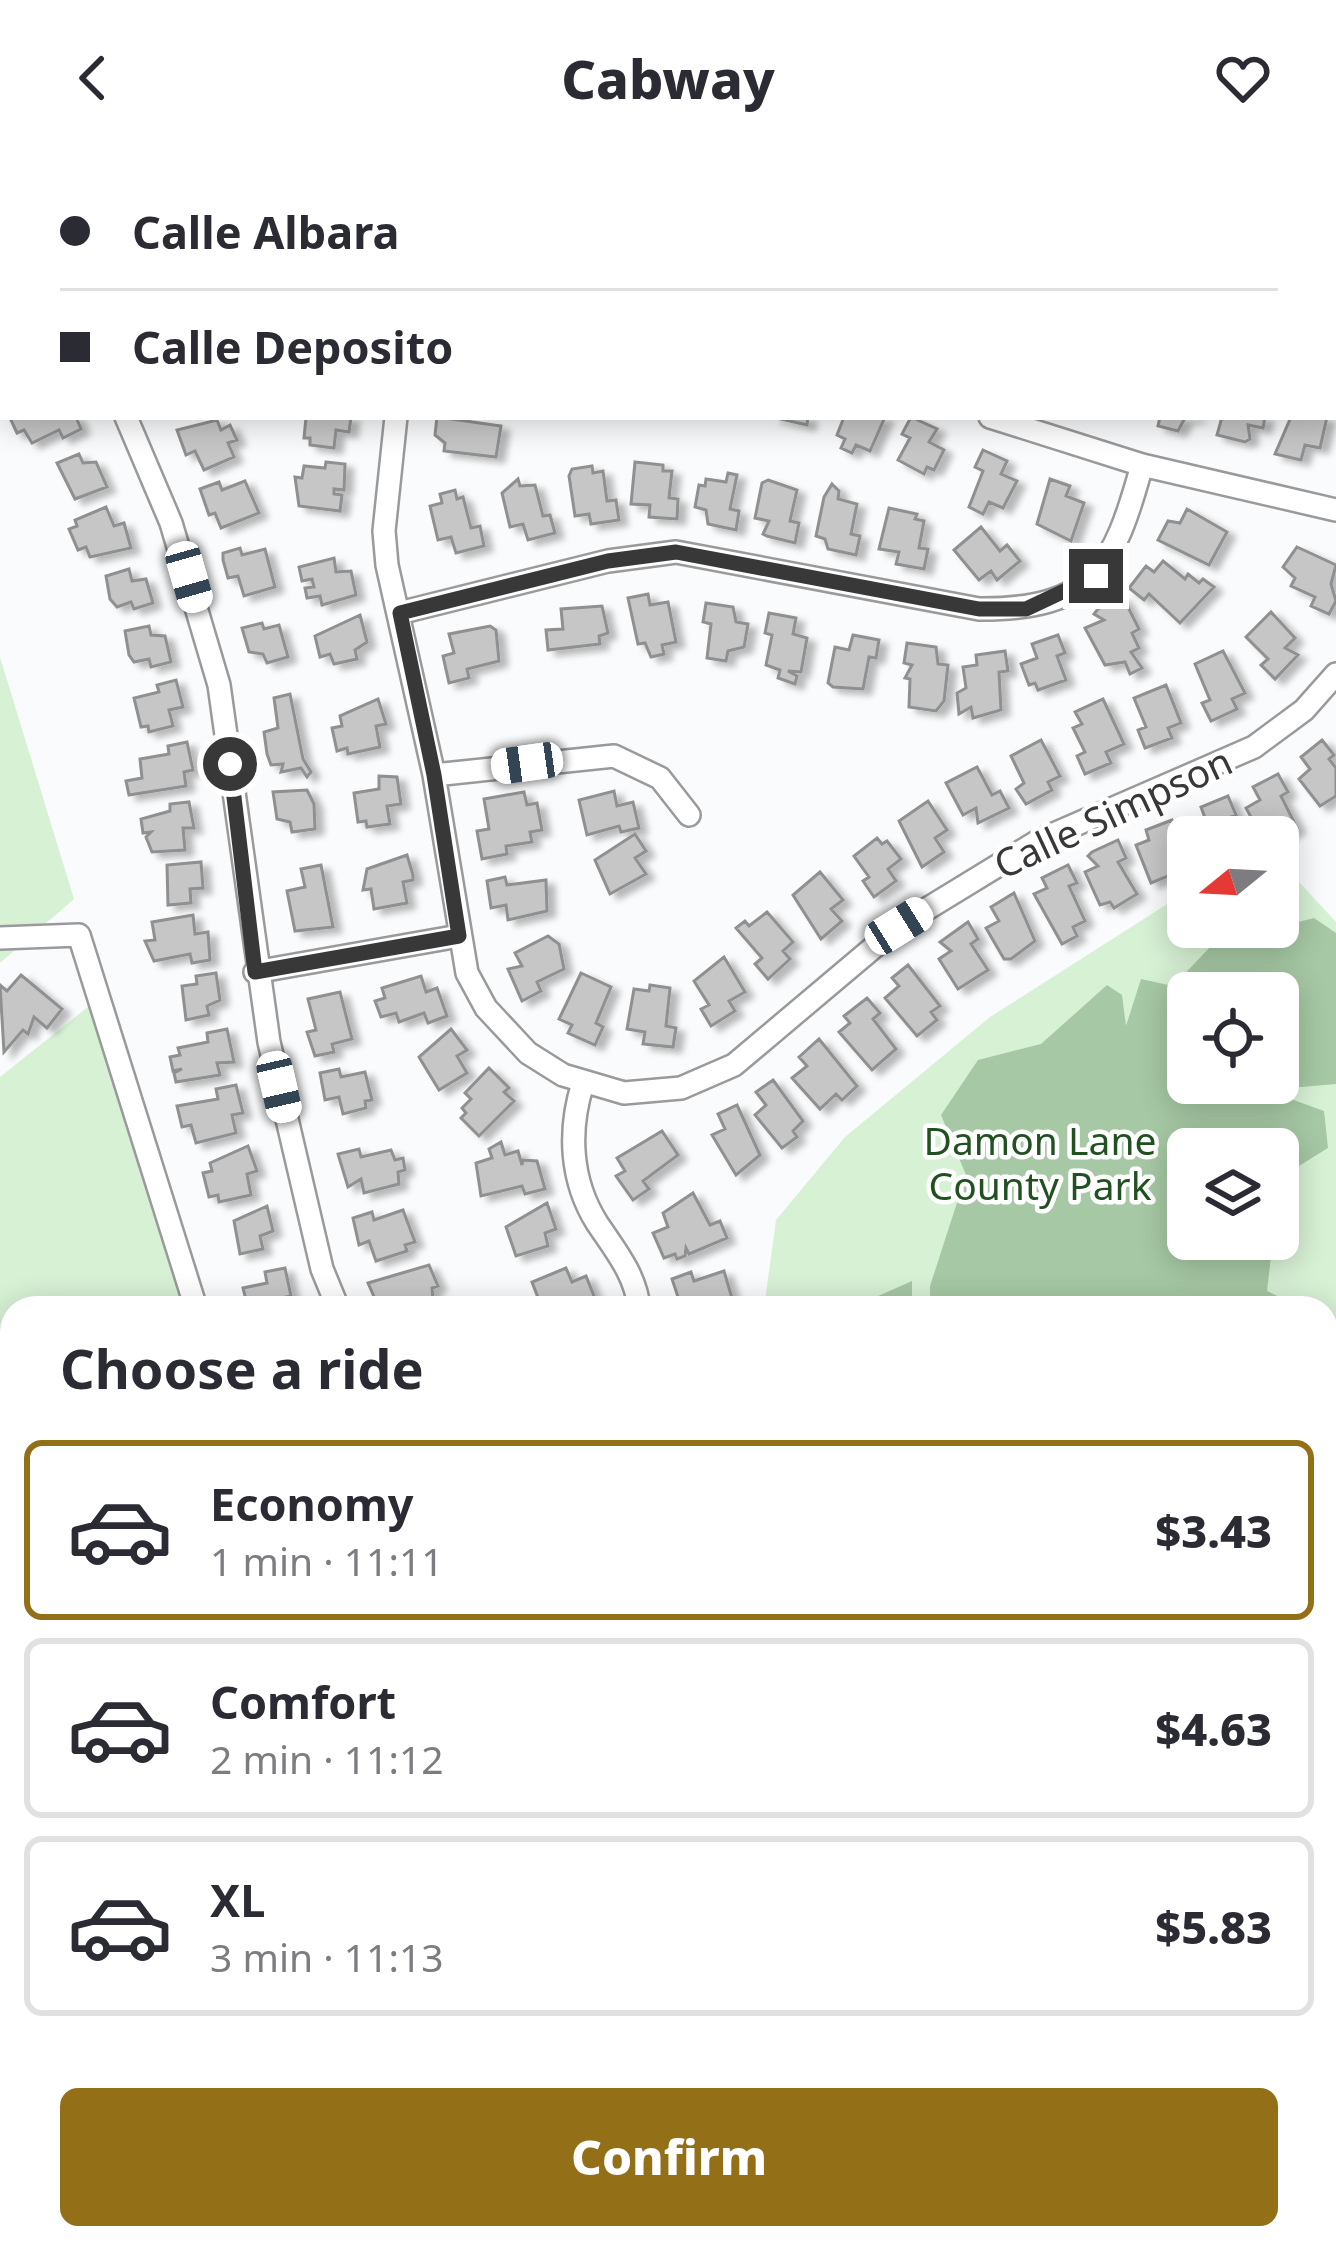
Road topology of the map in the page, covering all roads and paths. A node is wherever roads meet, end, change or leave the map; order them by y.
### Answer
1 (127, 420) edge
2 (395, 420) edge
3 (1000, 420) edge
4 (1142, 465) junction
5 (1336, 510) edge
6 (400, 613) junction
7 (1336, 674) edge
8 (434, 775) junction
9 (689, 815) dead end
10 (459, 936) junction
11 (0, 938) edge
12 (255, 972) junction
13 (583, 1083) junction
14 (192, 1296) edge
15 (333, 1296) edge
16 (636, 1296) edge

1 - 12 street
2 - 6 street, Calle Simpson
3 - 4 street
4 - 5 street
4 - 6 street
6 - 8 street, Calle Simpson
7 - 13 street, Calle Simpson
8 - 9 street
8 - 10 street, Calle Simpson
10 - 12 street
10 - 13 street, Calle Simpson
11 - 14 street
12 - 15 street
13 - 16 street

